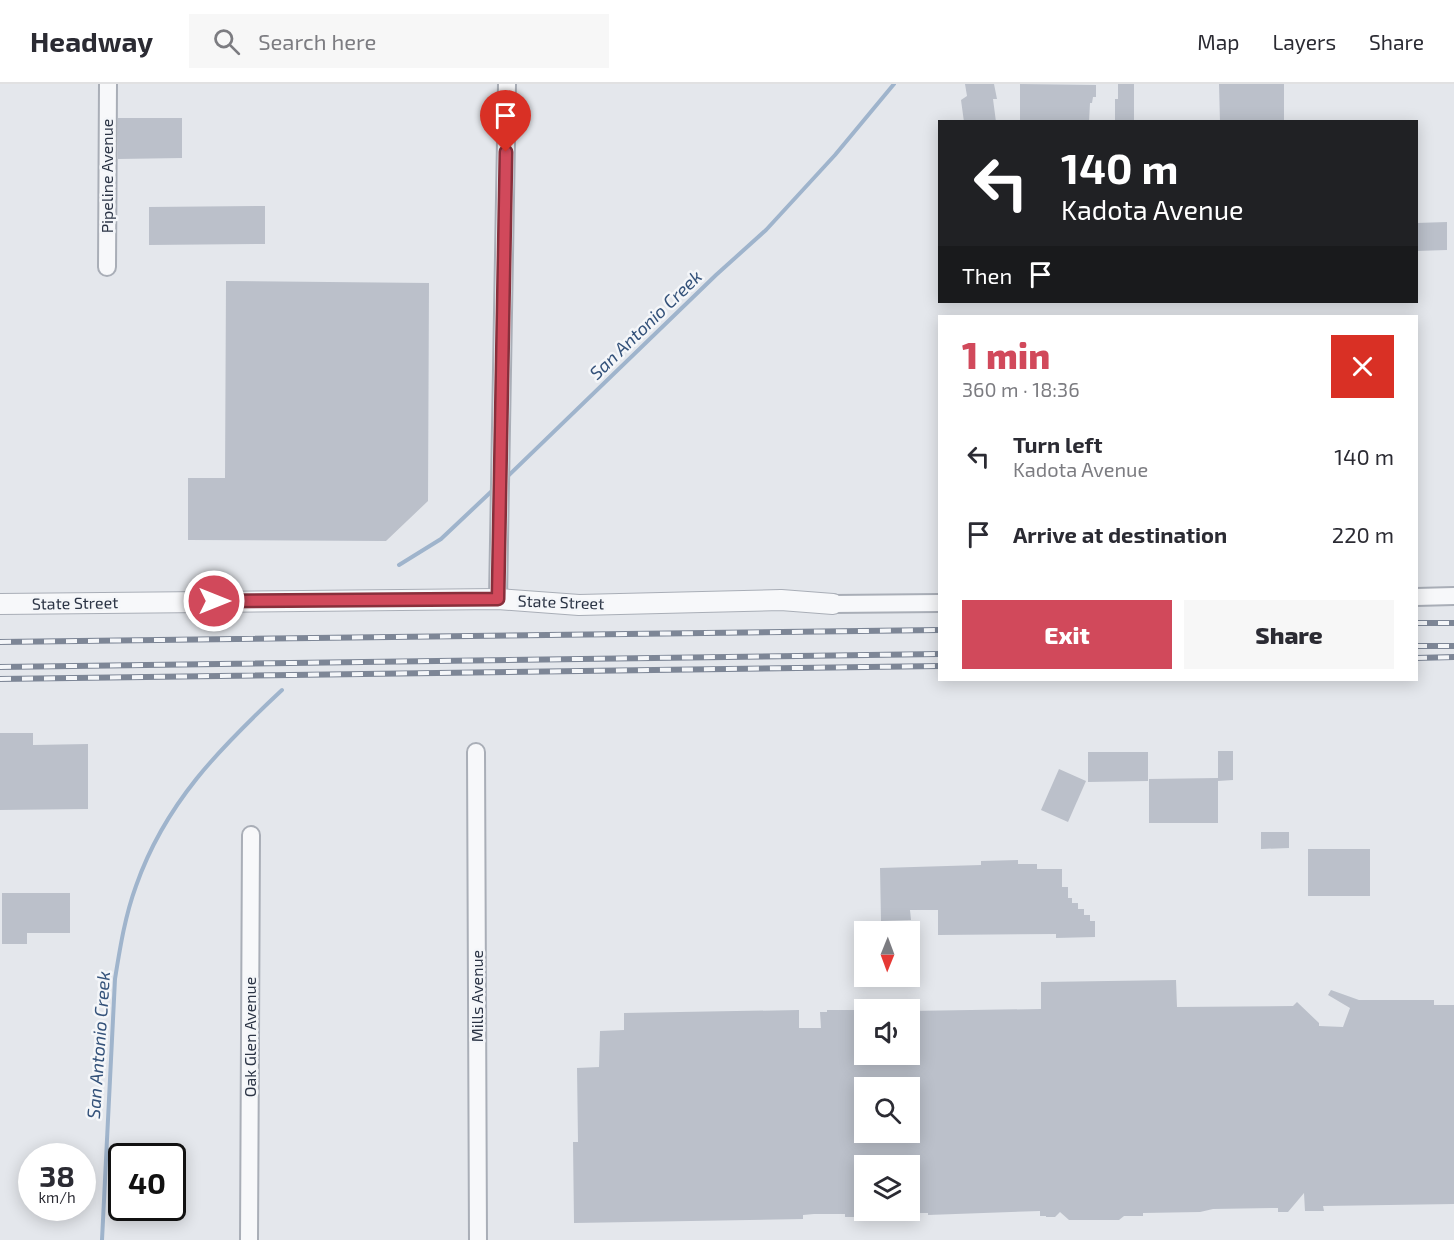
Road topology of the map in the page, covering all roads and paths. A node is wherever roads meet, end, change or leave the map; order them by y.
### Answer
1 (108, 84) edge
2 (507, 84) edge
3 (107, 267) dead end
4 (1454, 596) edge
5 (1418, 597) edge
6 (498, 599) junction
7 (938, 603) edge
8 (0, 604) edge
9 (833, 604) joint
10 (476, 752) dead end
11 (251, 835) dead end
12 (249, 1240) edge
13 (478, 1240) edge

1 - 3 street, Pipeline Avenue
2 - 6 street
4 - 5 street
6 - 8 street, State Street
6 - 9 street, State Street
7 - 9 street
10 - 13 street, Mills Avenue
11 - 12 street, Oak Glen Avenue

